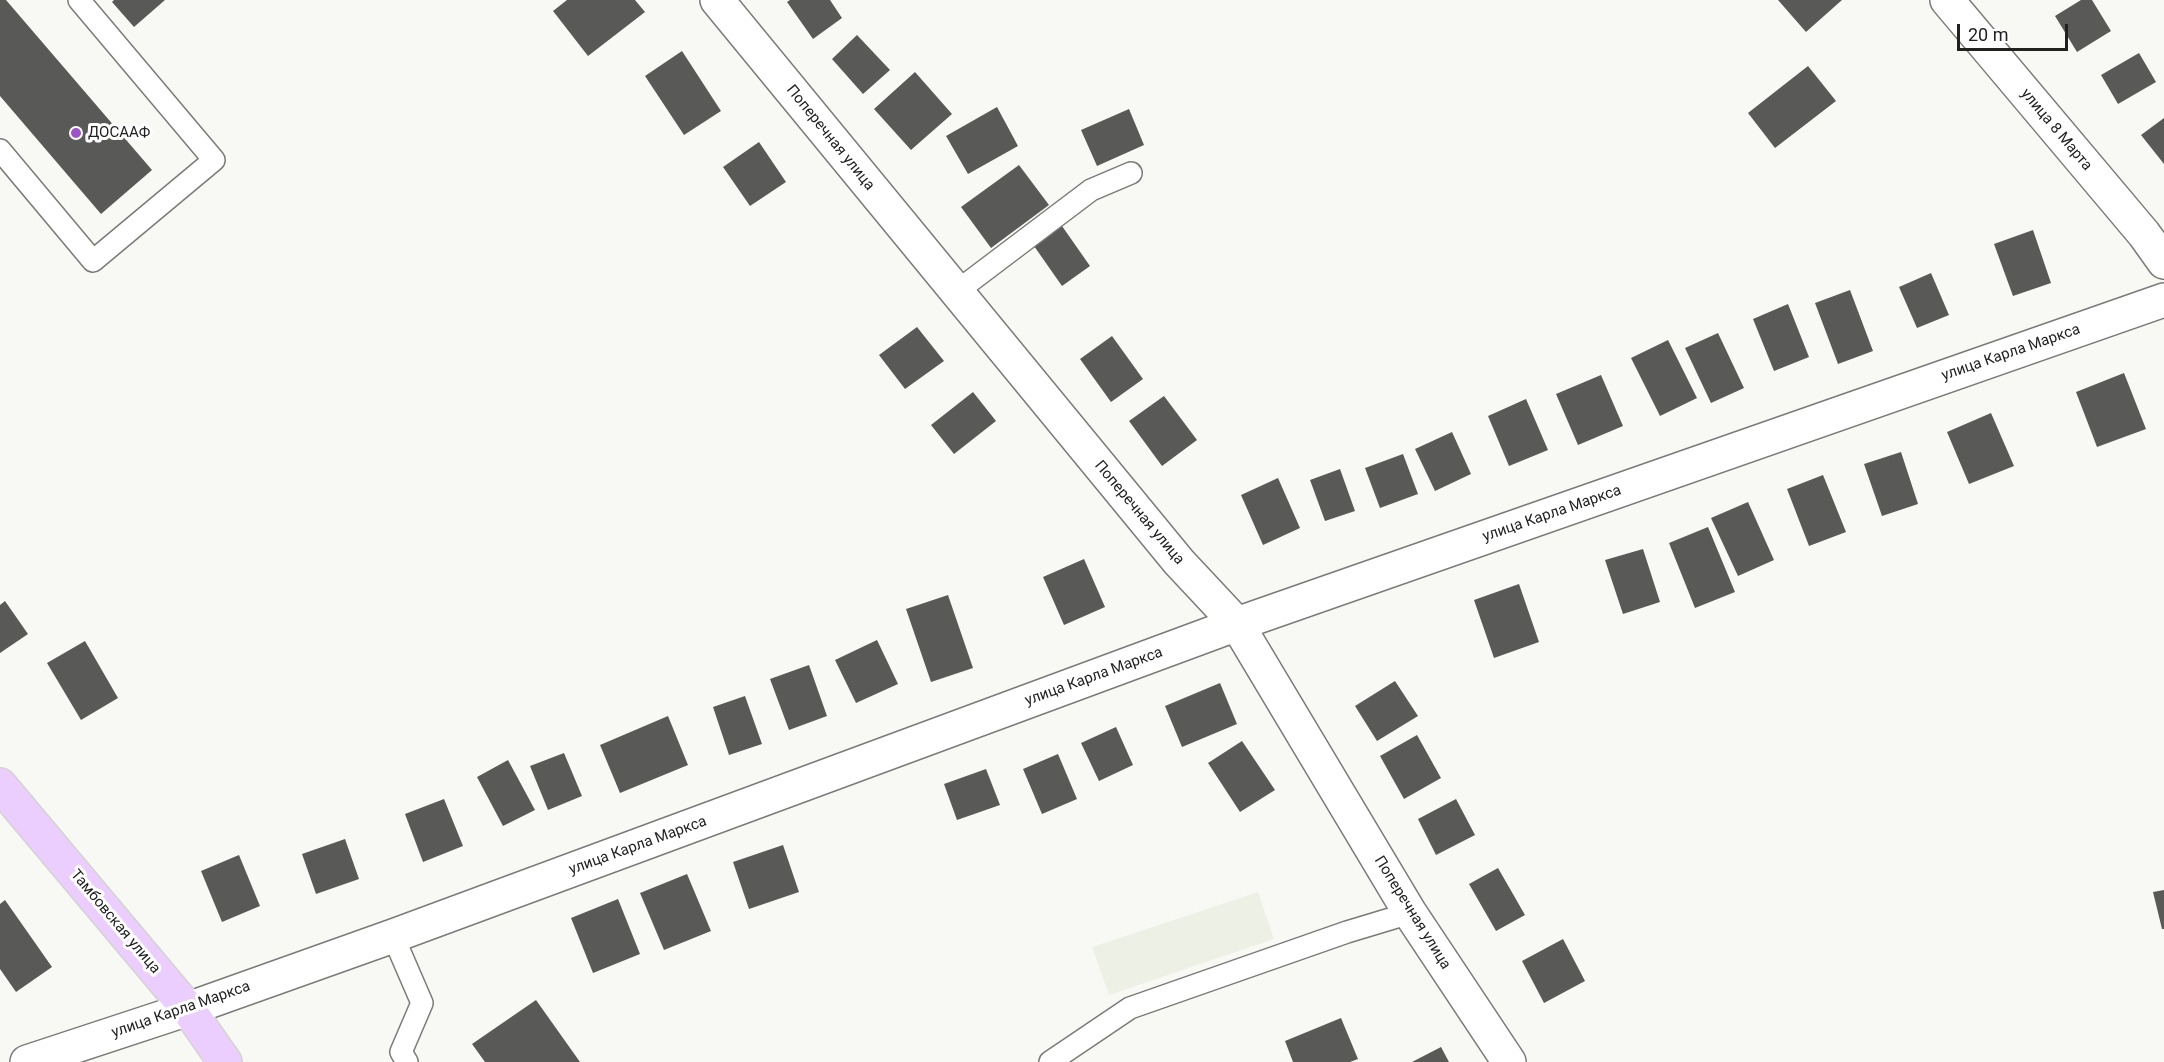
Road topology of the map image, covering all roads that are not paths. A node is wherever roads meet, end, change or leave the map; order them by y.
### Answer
1 (79, 0) edge
2 (717, 0) edge
3 (1947, 0) edge
4 (0, 150) edge
5 (1131, 173) dead end
6 (2164, 262) edge
7 (956, 292) junction
8 (2164, 300) edge
9 (1237, 624) junction
10 (0, 785) edge
11 (1410, 913) junction
12 (393, 936) junction
13 (188, 1009) junction
14 (27, 1062) edge
15 (225, 1062) edge
16 (407, 1062) edge
17 (1050, 1062) edge
18 (1509, 1062) edge

1 - 4 lane
2 - 7 street, Поперечная улица
3 - 6 street, улица 8 Марта
5 - 7 lane
7 - 9 street, Поперечная улица
8 - 9 street, улица Карла Маркса
9 - 11 street, Поперечная улица
9 - 12 street, улица Карла Маркса
10 - 13 main road, Тамбовская улица
11 - 17 lane
11 - 18 street, Поперечная улица
12 - 13 street, улица Карла Маркса
12 - 16 lane
13 - 14 street, улица Карла Маркса
13 - 15 main road, Тамбовская улица

